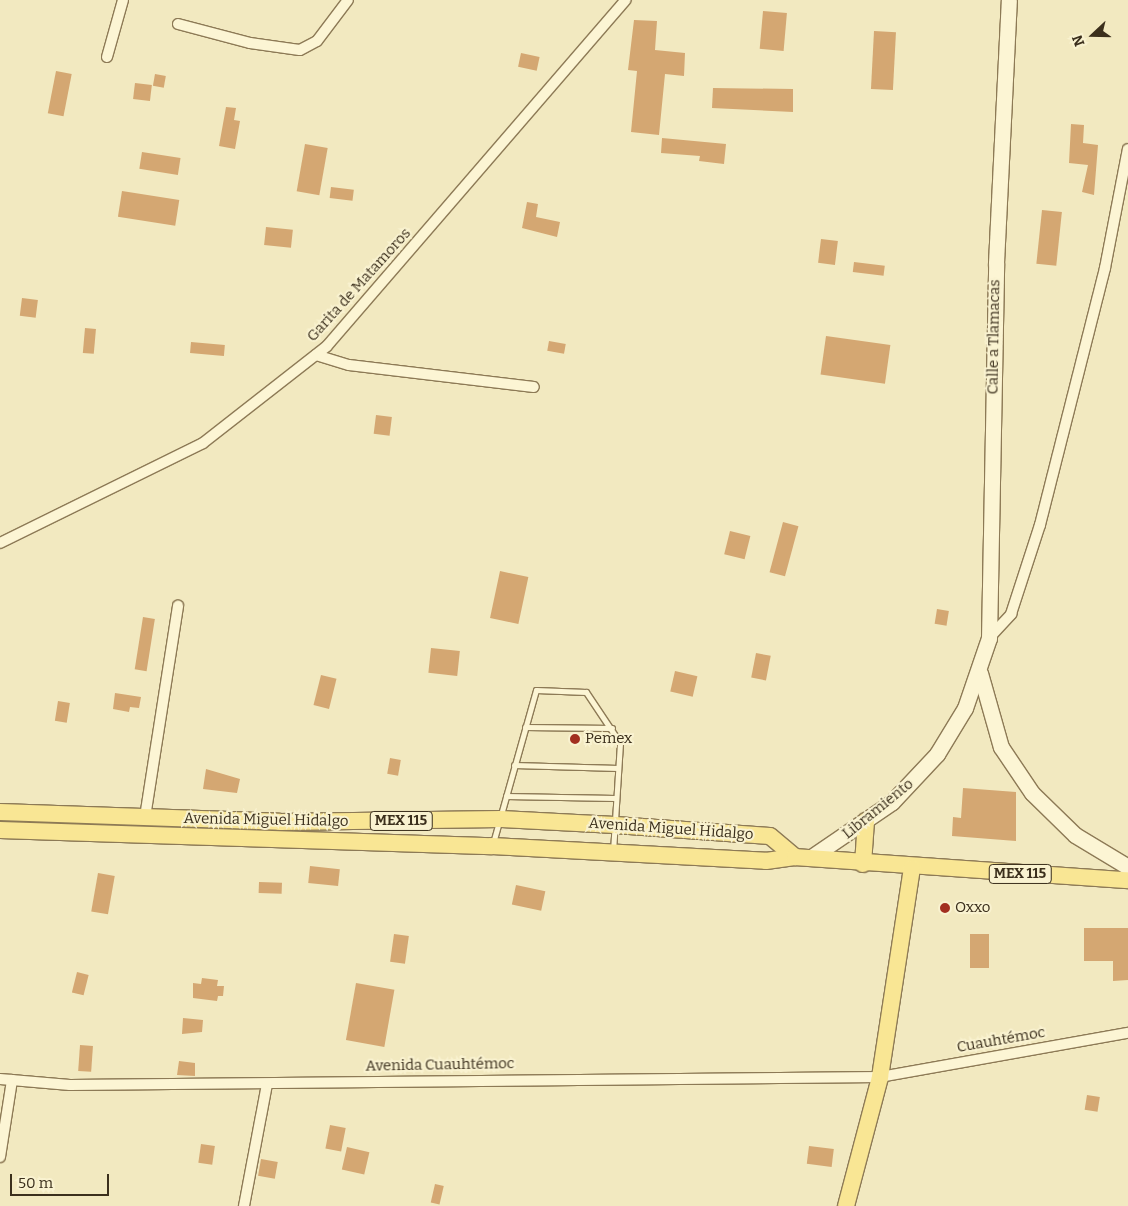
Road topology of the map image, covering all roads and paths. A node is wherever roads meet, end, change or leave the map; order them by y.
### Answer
1 (123, 0) edge
2 (348, 0) edge
3 (626, 0) edge
4 (1009, 0) edge
5 (178, 24) dead end
6 (107, 57) dead end
7 (1128, 149) edge
8 (316, 355) junction
9 (534, 387) dead end
10 (0, 543) edge
11 (178, 606) dead end
12 (989, 638) junction
13 (980, 672) junction
14 (525, 726) junction
15 (612, 728) junction
16 (514, 765) junction
17 (618, 768) junction
18 (506, 796) junction
19 (614, 798) junction
20 (0, 812) edge
21 (106, 816) junction
22 (145, 817) junction
23 (500, 820) junction
24 (866, 821) junction
25 (280, 822) junction
26 (615, 825) junction
27 (0, 830) edge
28 (105, 834) junction
29 (280, 839) junction
30 (492, 846) junction
31 (613, 852) junction
32 (802, 857) junction
33 (863, 864) junction
34 (1128, 867) edge
35 (912, 868) junction
36 (1128, 880) edge
37 (1128, 1033) edge
38 (880, 1077) junction
39 (0, 1079) edge
40 (12, 1080) junction
41 (267, 1084) junction
42 (0, 1157) edge
43 (244, 1206) edge
44 (846, 1206) edge

1 - 6 street
2 - 5 street
3 - 8 street, Garita de Matamoros
4 - 12 main road, Calle a Tlamacas / MEX 115
7 - 12 street
8 - 9 street
8 - 10 street, Garita de Matamoros
11 - 22 street
12 - 13 main road, Calle a Tlamacas / MEX 115
13 - 24 main road, Libramiento / MEX 115
13 - 34 main road
14 - 15 lane
14 - 15 lane
14 - 16 lane
15 - 17 lane
16 - 17 lane
16 - 18 lane
17 - 19 lane
18 - 19 lane
18 - 23 lane
19 - 26 lane
20 - 21 main road, Avenida Miguel Hidalgo / MEX 115
21 - 22 main road, Avenida Miguel Hidalgo / MEX 115
21 - 28 main road
22 - 25 main road, Avenida Miguel Hidalgo / MEX 115
23 - 25 main road, Avenida Miguel Hidalgo / MEX 115
23 - 26 main road, Avenida Miguel Hidalgo / MEX 115
23 - 30 lane
24 - 32 main road, Libramiento / MEX 115
24 - 33 main road
25 - 29 main road
26 - 31 lane
26 - 32 main road, Avenida Miguel Hidalgo / MEX 115
27 - 28 main road, Avenida Miguel Hidalgo / MEX 115
28 - 29 main road, Avenida Miguel Hidalgo / MEX 115
29 - 30 main road, Avenida Miguel Hidalgo / MEX 115
30 - 31 main road, Avenida Miguel Hidalgo / MEX 115
31 - 32 main road, Avenida Miguel Hidalgo / MEX 115
32 - 33 main road, Avenida Miguel Hidalgo / MEX 115
33 - 35 main road, Avenida Miguel Hidalgo / MEX 115
35 - 36 main road, MEX 115
35 - 38 main road
37 - 38 street, Cuauhtémoc
38 - 41 street, Avenida Cuauhtémoc
38 - 44 main road
39 - 40 street, Avenida Cuauhtémoc
40 - 41 street, Avenida Cuauhtémoc
40 - 42 street
41 - 43 street

